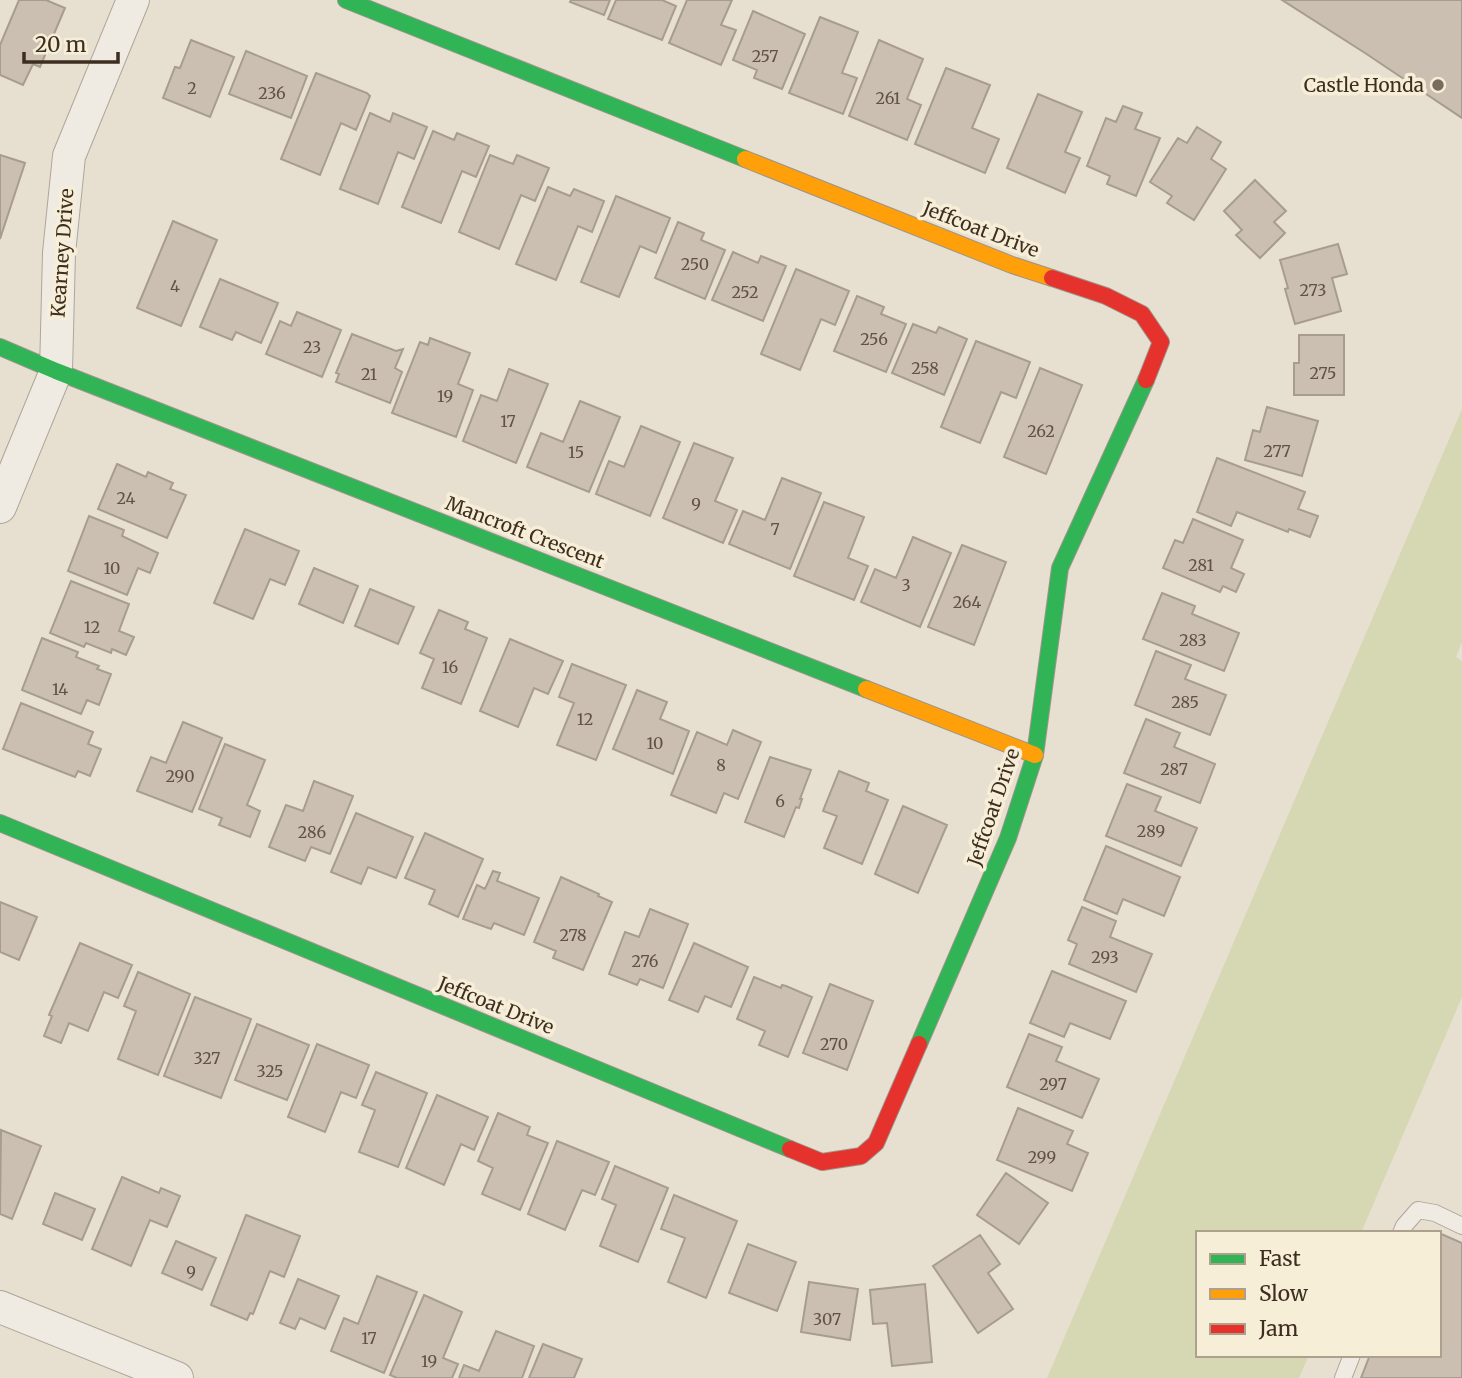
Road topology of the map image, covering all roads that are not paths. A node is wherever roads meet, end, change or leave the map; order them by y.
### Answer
1 (133, 0) edge
2 (346, 0) edge
3 (0, 347) edge
4 (56, 371) junction
5 (0, 508) edge
6 (1035, 755) junction
7 (0, 823) edge
8 (1462, 1226) edge
9 (1402, 1231) edge
10 (0, 1307) edge
11 (1351, 1357) edge
12 (177, 1378) edge
13 (1343, 1378) edge

1 - 4 street, Kearney Drive
2 - 6 street, Jeffcoat Drive
3 - 4 street, Mancroft Crescent
4 - 5 street, Kearney Drive
4 - 6 street, Mancroft Crescent
6 - 7 street, Jeffcoat Drive
8 - 9 lane
10 - 12 street
11 - 13 lane

